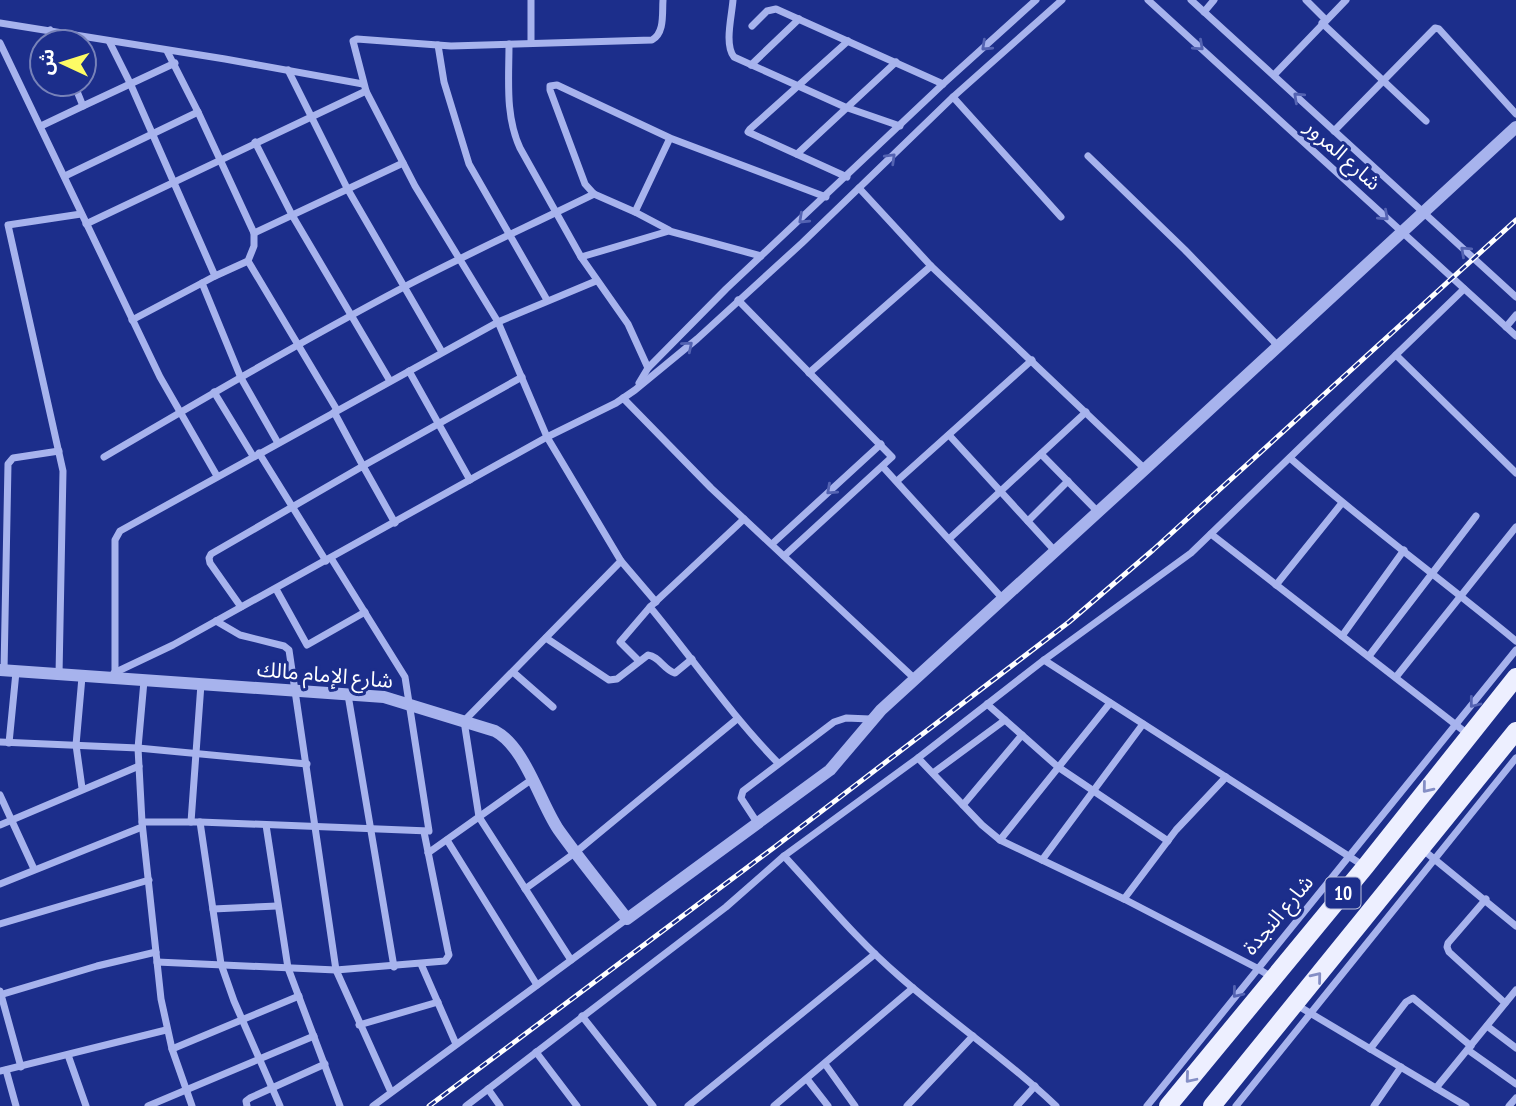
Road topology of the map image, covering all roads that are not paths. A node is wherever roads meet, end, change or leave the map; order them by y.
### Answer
1 (531, 0) edge
2 (663, 0) edge
3 (733, 0) edge
4 (1037, 0) edge
5 (1062, 0) edge
6 (1148, 0) edge
7 (1191, 0) edge
8 (1214, 0) edge
9 (1306, 0) edge
10 (1346, 0) edge
11 (1204, 12) junction
12 (799, 19) junction
13 (1324, 22) junction
14 (0, 23) edge
15 (752, 26) dead end
16 (36, 28) edge
17 (98, 39) edge
18 (109, 41) junction
19 (848, 41) junction
20 (0, 43) edge
21 (531, 43) junction
22 (509, 44) junction
23 (438, 45) junction
24 (167, 51) junction
25 (896, 61) junction
26 (174, 63) junction
27 (751, 65) junction
28 (288, 70) junction
29 (1274, 75) junction
30 (1383, 80) junction
31 (130, 83) junction
32 (943, 84) junction
33 (798, 87) junction
34 (364, 88) junction
35 (953, 97) junction
36 (80, 98) edge
37 (83, 106) junction
38 (845, 107) junction
39 (198, 112) junction
40 (1516, 114) edge
41 (312, 116) junction
42 (1426, 121) dead end
43 (41, 126) junction
44 (900, 126) junction
45 (1516, 127) edge
46 (1335, 131) junction
47 (152, 134) junction
48 (670, 138) junction
49 (255, 142) junction
50 (797, 153) junction
51 (1088, 156) dead end
52 (220, 159) junction
53 (403, 163) junction
54 (65, 176) junction
55 (847, 177) junction
56 (173, 181) junction
57 (347, 188) junction
58 (859, 188) junction
59 (594, 194) junction
60 (826, 197) junction
61 (635, 212) junction
62 (556, 213) junction
63 (1423, 213) junction
64 (81, 214) junction
65 (292, 215) junction
66 (1061, 216) dead end
67 (86, 224) junction
68 (4, 226) edge
69 (669, 231) junction
70 (1402, 232) junction
71 (254, 233) junction
72 (509, 234) junction
73 (761, 256) junction
74 (581, 257) junction
75 (459, 259) junction
76 (248, 261) junction
77 (931, 266) junction
78 (215, 276) junction
79 (597, 281) junction
80 (201, 284) junction
81 (405, 287) junction
82 (1464, 289) junction
83 (1516, 297) edge
84 (547, 300) junction
85 (738, 300) junction
86 (1516, 315) edge
87 (351, 316) junction
88 (132, 320) junction
89 (498, 322) junction
90 (1506, 327) junction
91 (1516, 336) edge
92 (298, 345) junction
93 (1278, 346) junction
94 (442, 352) junction
95 (1396, 355) junction
96 (1032, 360) junction
97 (648, 368) junction
98 (409, 371) junction
99 (809, 373) junction
100 (522, 377) junction
101 (241, 378) junction
102 (390, 381) junction
103 (635, 390) junction
104 (214, 392) junction
105 (623, 398) junction
106 (180, 411) junction
107 (336, 411) junction
108 (1086, 412) junction
109 (438, 423) junction
110 (949, 435) junction
111 (547, 437) junction
112 (278, 443) junction
113 (881, 444) junction
114 (59, 451) junction
115 (1041, 454) junction
116 (256, 455) junction
117 (104, 457) dead end
118 (1290, 458) junction
119 (363, 466) junction
120 (883, 467) junction
121 (1145, 470) junction
122 (1516, 473) edge
123 (218, 476) junction
124 (470, 481) junction
125 (897, 481) junction
126 (1068, 481) junction
127 (1001, 491) junction
128 (1342, 503) junction
129 (291, 507) junction
130 (1098, 512) junction
131 (1476, 516) dead end
132 (744, 519) junction
133 (1028, 521) junction
134 (395, 523) junction
135 (1516, 527) edge
136 (1212, 534) junction
137 (949, 539) junction
138 (772, 544) junction
139 (1055, 551) junction
140 (1404, 551) junction
141 (785, 556) junction
142 (328, 559) junction
143 (621, 561) junction
144 (1432, 572) junction
145 (1276, 585) junction
146 (276, 589) junction
147 (1461, 596) junction
148 (1003, 599) junction
149 (653, 604) junction
150 (241, 607) junction
151 (365, 612) junction
152 (216, 621) junction
153 (1342, 636) junction
154 (546, 638) junction
155 (1516, 641) edge
156 (1516, 650) edge
157 (1369, 656) junction
158 (692, 659) junction
159 (1044, 660) junction
160 (639, 661) junction
161 (6, 671) edge
162 (513, 672) junction
163 (60, 675) junction
164 (115, 676) junction
165 (82, 677) junction
166 (1396, 677) junction
167 (1516, 677) edge
168 (915, 679) junction
169 (144, 681) junction
170 (201, 684) junction
171 (297, 691) junction
172 (348, 695) junction
173 (408, 702) junction
174 (1110, 703) junction
175 (987, 704) junction
176 (553, 707) dead end
177 (737, 719) junction
178 (870, 719) junction
179 (1005, 720) junction
180 (464, 721) junction
181 (1143, 724) junction
182 (1463, 730) junction
183 (1516, 730) edge
184 (1021, 735) junction
185 (4, 743) edge
186 (76, 746) junction
187 (138, 748) junction
188 (195, 753) junction
189 (918, 758) junction
190 (1516, 758) edge
191 (778, 763) junction
192 (307, 764) junction
193 (139, 766) junction
194 (1058, 767) junction
195 (933, 773) junction
196 (1226, 777) junction
197 (531, 780) junction
198 (82, 789) junction
199 (1093, 792) junction
200 (0, 795) edge
201 (963, 805) junction
202 (479, 817) junction
203 (11, 819) junction
204 (191, 822) junction
205 (200, 822) junction
206 (0, 825) edge
207 (142, 825) junction
208 (266, 825) junction
209 (759, 825) junction
210 (315, 827) junction
211 (370, 829) junction
212 (424, 832) junction
213 (447, 839) junction
214 (1000, 840) junction
215 (1168, 841) junction
216 (1420, 847) junction
217 (576, 852) junction
218 (428, 853) junction
219 (784, 856) junction
220 (1349, 856) junction
221 (1435, 859) junction
222 (1042, 860) junction
223 (1365, 867) junction
224 (34, 869) junction
225 (149, 880) junction
226 (0, 884) edge
227 (525, 888) junction
228 (1124, 899) junction
229 (1486, 899) junction
230 (278, 906) junction
231 (213, 909) junction
232 (627, 919) junction
233 (0, 924) edge
234 (1516, 926) edge
235 (156, 952) junction
236 (875, 954) junction
237 (571, 960) junction
238 (157, 962) junction
239 (221, 964) junction
240 (421, 964) junction
241 (394, 967) junction
242 (288, 968) junction
243 (1257, 968) junction
244 (336, 970) junction
245 (1273, 978) junction
246 (537, 985) junction
247 (913, 988) junction
248 (1516, 990) edge
249 (0, 993) edge
250 (299, 996) junction
251 (438, 1002) junction
252 (1506, 1003) junction
253 (1295, 1004) junction
254 (1311, 1013) junction
255 (582, 1016) junction
256 (242, 1020) junction
257 (359, 1025) junction
258 (1487, 1026) junction
259 (166, 1030) junction
260 (973, 1035) junction
261 (314, 1036) junction
262 (456, 1044) junction
263 (1469, 1048) junction
264 (1516, 1048) edge
265 (172, 1049) junction
266 (1370, 1049) junction
267 (1203, 1050) junction
268 (536, 1052) junction
269 (68, 1055) junction
270 (260, 1058) junction
271 (825, 1063) junction
272 (324, 1064) junction
273 (21, 1067) junction
274 (1401, 1067) junction
275 (3, 1070) edge
276 (807, 1079) junction
277 (1516, 1084) edge
278 (1035, 1086) junction
279 (273, 1088) junction
280 (1436, 1088) junction
281 (488, 1089) junction
282 (187, 1090) junction
283 (391, 1092) junction
284 (1516, 1098) edge
285 (1161, 1101) edge
286 (16, 1106) edge
287 (86, 1106) edge
288 (148, 1106) edge
289 (192, 1106) edge
290 (247, 1106) edge
291 (281, 1106) edge
292 (340, 1106) edge
293 (373, 1106) edge
294 (466, 1106) edge
295 (500, 1106) edge
296 (578, 1106) edge
297 (653, 1106) edge
298 (688, 1106) edge
299 (774, 1106) edge
300 (828, 1106) edge
301 (855, 1106) edge
302 (906, 1106) edge
303 (1017, 1106) edge
304 (1056, 1106) edge
305 (1212, 1106) edge
306 (1236, 1106) edge
307 (1374, 1106) edge
308 (1466, 1106) edge
309 (1509, 1106) edge

1 - 21 street
2 - 21 street
3 - 27 street
4 -> 32 street
5 - 35 street
6 -> 70 street, شارع المرور
7 - 11 street, شارع المرور
8 - 11 street
9 - 13 street
10 - 13 street
11 - 29 street, شارع المرور
12 - 15 street
12 - 19 street
12 - 27 street
13 - 29 street
13 - 30 street
14 - 16 street
17 - 18 street
18 - 24 street
18 - 31 street
19 - 25 street
19 - 33 street
20 - 43 street
21 - 22 street
22 - 23 street
22 - 62 street
23 - 34 street
23 - 72 street
24 - 26 street
24 - 28 street
25 - 32 street
25 - 38 street
26 - 31 street
26 - 39 street
27 - 33 street
28 - 34 street
28 - 41 street
46 -> 29 street, شارع المرور
30 - 40 street
30 - 42 street
30 - 46 street
31 - 37 street
31 - 47 street
32 - 44 street
33 - 38 street
33 - 50 street
34 - 41 street
34 - 53 street
58 -> 35 street
35 - 66 street
36 - 37 street
37 - 43 street
38 - 44 street
38 - 50 street
39 - 47 street
39 - 52 street
41 - 49 street
41 - 57 street
43 - 54 street
44 - 55 street
45 - 63 street
46 - 63 street, شارع المرور
47 - 54 street
47 - 56 street
48 - 59 street
48 - 60 street
48 - 61 street
49 - 52 street
49 - 65 street
50 - 55 street
51 - 93 street
52 - 56 street
52 - 71 street
53 - 57 street
53 - 75 street
54 - 64 street
55 - 60 street
56 - 67 street
56 - 78 street
57 - 65 street
57 - 81 street
58 - 77 street
58 - 85 street
59 - 61 street
59 - 62 street
60 -> 73 street
61 - 69 street
62 - 72 street
62 - 74 street
63 - 70 street
83 -> 63 street, شارع المرور
64 - 67 street
64 - 68 street
65 - 71 street
65 - 87 street
67 - 88 street
68 - 114 street
69 - 73 street
69 - 74 street
70 - 82 street, شارع المرور
70 - 93 street
71 - 76 street
72 - 75 street
72 - 84 street
73 - 97 street
74 - 79 street
75 - 81 street
75 - 89 street
76 - 78 street
76 - 92 street
77 - 96 street
77 - 99 street
78 - 80 street
79 - 84 street
79 - 97 street
80 - 88 street
80 - 101 street
81 - 87 street
81 - 94 street
82 - 90 street, شارع المرور
82 - 95 street
84 - 89 street
85 - 99 street
103 -> 85 street
86 - 90 street
87 - 92 street
87 - 102 street
88 - 106 street
89 - 94 street
89 - 100 street
90 - 91 street, شارع المرور
92 - 101 street
92 - 107 street
93 - 121 street
94 - 98 street
95 - 118 street
95 - 122 street
96 - 108 street
96 - 110 street
97 - 103 street
98 - 102 street
98 - 109 street
99 - 113 street
100 - 109 street
100 - 111 street
101 - 104 street
101 - 112 street
102 - 107 street
103 - 105 street
104 - 106 street
104 - 116 street
105 - 111 street
105 - 132 street
106 - 117 street
106 - 123 street
107 - 112 street
107 - 119 street
108 - 115 street
108 - 121 street
109 - 119 street
109 - 124 street
110 - 125 street
110 - 127 street
111 - 124 street
111 - 143 street
112 - 116 street
113 - 120 street
113 -> 138 street
114 - 161 street
114 - 163 street
115 - 126 street
115 - 127 street
116 - 123 street
116 - 129 street
118 - 128 street
118 - 136 street
119 - 129 street
119 - 134 street
120 - 125 street
120 - 141 street
121 - 130 street
123 - 164 street
124 - 134 street
125 - 137 street
126 - 130 street
126 - 133 street
127 - 133 street
127 - 137 street
128 - 140 street
128 - 145 street
129 - 142 street
129 - 150 street
130 - 139 street
131 - 144 street
132 - 138 street
132 - 149 street
133 - 139 street
134 - 142 street
135 - 147 street
136 - 145 street
136 - 159 street
137 - 148 street
138 - 141 street
139 - 148 street
140 - 144 street
140 - 153 street
141 - 168 street
142 - 146 street
142 - 151 street
143 - 149 street
143 - 154 street
144 - 147 street
144 - 157 street
145 - 153 street
146 - 150 street
146 - 151 street
147 - 155 street
147 - 166 street
148 - 168 street
149 - 158 street
149 - 160 street
150 - 152 street
151 - 173 street
152 - 164 street
152 - 171 street
153 - 157 street
154 - 160 street
154 - 162 street
156 -> 182 street, شارع النجدة
157 - 166 street
158 - 160 street
158 - 177 street
159 - 174 street
159 - 175 street
161 - 163 street, شارع الإمام مالك
161 - 185 street
162 - 176 street
162 - 180 street
163 - 165 street, شارع الإمام مالك
164 - 165 street, شارع الإمام مالك
164 - 169 street, شارع الإمام مالك
165 - 186 street
166 - 182 street
167 - 182 main road, 10
168 - 178 street
169 - 170 street, شارع الإمام مالك
169 - 187 street
170 - 171 street, شارع الإمام مالك
170 - 188 street
171 - 172 street, شارع الإمام مالك
171 - 192 street
172 - 173 street, شارع الإمام مالك
172 - 211 street
173 - 180 street, شارع الإمام مالك
173 - 212 street
174 - 181 street
174 - 194 street
175 - 179 street
175 - 189 street
177 - 191 street
177 - 217 street
178 - 191 street
178 - 209 street
179 - 184 street
179 - 195 street
180 - 197 street, شارع الإمام مالك
180 - 202 street
181 - 196 street
181 - 199 street
182 - 220 street, شارع النجدة
182 -> 223 main road, 10
183 - 216 main road, 10
184 - 194 street
184 - 201 street
185 - 186 street
186 - 187 street
186 - 198 street
187 - 188 street
187 - 193 street
188 - 192 street
188 - 204 street
189 - 195 street
189 - 219 street
190 - 221 street
191 - 209 street
192 - 210 street
193 - 198 street
193 - 207 street
194 - 199 street
194 - 214 street
195 - 201 street
196 - 215 street
196 - 220 street
197 - 202 street
197 - 217 street, شارع الإمام مالك
198 - 203 street
199 - 215 street
199 - 222 street
200 - 203 street
201 - 214 street
202 - 213 street
202 - 227 street
203 - 206 street
203 - 224 street
204 - 205 street
204 - 207 street
205 - 208 street
205 - 231 street
207 - 224 street
207 - 225 street
208 - 210 street
208 - 230 street
209 - 232 street
210 - 211 street
210 - 244 street
211 - 212 street
211 - 241 street
212 - 218 street
213 - 218 street
213 - 246 street
214 - 222 street
215 - 228 street
216 - 221 street
253 -> 216 main road, 10
217 - 227 street
217 - 232 street, شارع الإمام مالك
218 - 240 street
219 - 236 street
219 - 255 street
220 - 223 street
220 - 243 street, شارع النجدة
221 - 229 street
221 - 254 street
222 - 228 street
223 - 245 main road, 10
224 - 226 street
225 - 233 street
225 - 235 street
227 - 237 street
228 - 243 street
229 - 234 street
229 - 252 street
230 - 231 street
230 - 242 street
231 - 239 street
232 - 237 street
235 - 238 street
235 - 249 street
236 - 247 street
236 - 298 street
237 - 246 street
238 - 239 street
238 - 259 street
239 - 242 street
239 - 256 street
240 - 241 street
240 - 251 street
241 - 244 street
242 - 244 street
242 - 250 street
243 - 245 street
243 -> 267 street, شارع النجدة
244 - 257 street
245 - 267 main road, 10
246 - 262 street
247 - 260 street
247 - 271 street
248 - 252 street
249 - 273 street
250 - 256 street
250 - 261 street
251 - 257 street
251 - 262 street
252 - 258 street
253 - 254 street
253 - 305 main road, 10
254 - 266 street
254 - 306 street
255 - 268 street
255 - 297 street
256 - 265 street
256 - 270 street
257 - 283 street
258 - 263 street
258 - 264 street
259 - 265 street
259 - 269 street
260 - 278 street
260 - 302 street
261 - 270 street
261 - 272 street
262 - 283 street
263 - 266 street
263 - 277 street
263 - 280 street
265 - 282 street
266 - 274 street
267 -> 285 main road, 10
268 - 281 street
268 - 296 street
269 - 273 street
269 - 287 street
270 - 279 street
270 - 282 street
271 - 276 street
271 - 301 street
272 - 279 street
272 - 292 street
273 - 275 street
274 - 280 street
274 - 307 street
275 - 286 street
276 - 299 street
276 - 300 street
278 - 303 street
278 - 304 street
279 - 290 street
279 - 291 street
280 - 308 street
281 - 294 street
281 - 295 street
282 - 288 street
282 - 289 street
283 - 293 street
284 - 309 street

